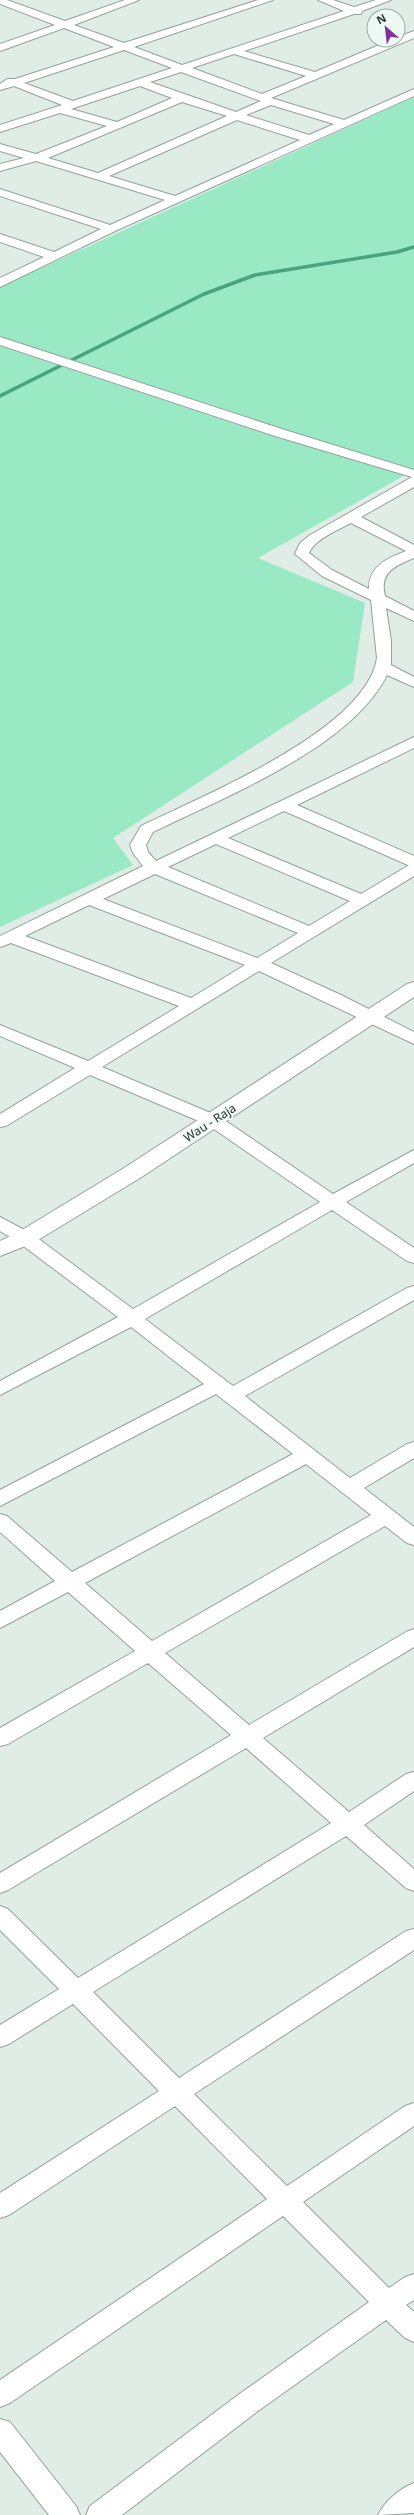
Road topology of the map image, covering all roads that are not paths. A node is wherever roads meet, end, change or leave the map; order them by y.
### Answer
1 (134, 0) edge
2 (268, 0) edge
3 (323, 0) edge
4 (386, 0) edge
5 (0, 1) edge
6 (11, 5) junction
7 (0, 8) edge
8 (354, 11) junction
9 (366, 15) edge
10 (68, 25) junction
11 (414, 34) edge
12 (129, 47) junction
13 (0, 48) edge
14 (234, 51) junction
15 (183, 68) junction
16 (314, 75) junction
17 (0, 76) edge
18 (14, 82) junction
19 (139, 82) junction
20 (0, 87) edge
21 (413, 93) edge
22 (181, 98) junction
23 (266, 99) junction
24 (73, 106) junction
25 (62, 110) junction
26 (235, 116) junction
27 (343, 124) junction
28 (117, 125) junction
29 (0, 129) edge
30 (308, 139) junction
31 (0, 147) edge
32 (33, 157) junction
33 (0, 168) edge
34 (98, 176) junction
35 (0, 192) edge
36 (176, 200) junction
37 (111, 229) junction
38 (0, 238) edge
39 (53, 256) junction
40 (0, 283) edge
41 (0, 341) edge
42 (414, 474) edge
43 (414, 481) edge
44 (397, 491) junction
45 (414, 499) edge
46 (350, 517) junction
47 (414, 551) edge
48 (378, 598) junction
49 (414, 617) edge
50 (383, 667) junction
51 (414, 683) edge
52 (414, 742) edge
53 (284, 805) junction
54 (215, 838) junction
55 (414, 862) edge
56 (153, 867) junction
57 (414, 869) edge
58 (88, 899) junction
59 (363, 901) junction
60 (312, 933) junction
61 (6, 940) edge
62 (261, 965) junction
63 (414, 988) edge
64 (193, 1005) junction
65 (373, 1016) junction
66 (0, 1030) edge
67 (414, 1039) edge
68 (90, 1067) junction
69 (214, 1121) junction
70 (0, 1122) edge
71 (414, 1155) edge
72 (333, 1200) junction
73 (0, 1223) edge
74 (25, 1238) junction
75 (0, 1249) edge
76 (414, 1257) edge
77 (414, 1292) edge
78 (132, 1318) junction
79 (0, 1389) edge
80 (224, 1391) junction
81 (414, 1449) edge
82 (306, 1454) junction
83 (350, 1488) junction
84 (0, 1499) edge
85 (386, 1516) junction
86 (0, 1521) edge
87 (414, 1538) edge
88 (71, 1582) junction
89 (0, 1620) edge
90 (414, 1637) edge
91 (150, 1652) junction
92 (247, 1736) junction
93 (0, 1738) edge
94 (414, 1780) edge
95 (348, 1824) junction
96 (414, 1882) edge
97 (0, 1884) edge
98 (0, 1915) edge
99 (414, 1938) edge
100 (75, 1991) junction
101 (0, 2037) edge
102 (176, 2092) junction
103 (414, 2113) edge
104 (285, 2201) junction
105 (0, 2207) edge
106 (414, 2285) edge
107 (388, 2304) junction
108 (414, 2330) edge
109 (0, 2395) edge
110 (0, 2431) edge
111 (414, 2496) edge
112 (66, 2515) edge
113 (100, 2515) edge
114 (392, 2515) edge

1 - 10 street
2 - 12 street
3 - 8 street
4 - 8 street
5 - 6 street
6 - 7 street
6 - 10 street
8 - 9 street
8 - 14 street
10 - 12 street
10 - 13 street
11 - 16 street
12 - 15 street
12 - 18 street
14 - 15 street
14 - 16 street
15 - 19 street
15 - 23 street
16 - 23 street
17 - 18 street
18 - 20 street
18 - 24 street
19 - 22 street
19 - 24 street
21 - 27 street
22 - 26 street
22 - 28 street
23 - 26 street
23 - 27 street
24 - 25 street
25 - 28 street
25 - 29 street
26 - 30 street
26 - 34 street
27 - 30 street
28 - 32 street
30 - 36 street
31 - 32 street
32 - 33 street
32 - 34 street
34 - 36 street
35 - 37 street
36 - 37 street
37 - 39 street
38 - 39 street
39 - 40 street
41 - 42 street
43 - 44 street
44 - 45 street
44 - 46 street
46 - 47 street
46 - 48 street
47 - 48 street
48 - 49 street
48 - 50 street
50 - 51 street
50 - 56 street
52 - 53 street
53 - 54 street
53 - 55 street
54 - 56 street
54 - 59 street
56 - 58 street
56 - 60 street
57 - 59 street
58 - 61 street
58 - 62 street
59 - 60 street
60 - 62 street
61 - 64 street
62 - 64 street
62 - 65 street
63 - 65 main road, Wau - Raja
64 - 68 street
65 - 67 street
65 - 69 main road, Wau - Raja
66 - 68 street
68 - 69 street
68 - 70 street
69 - 72 street
69 - 74 main road, Wau - Raja
71 - 72 street
72 - 76 street
72 - 78 street
73 - 74 street
74 - 75 main road, Wau - Raja
74 - 78 street
77 - 80 street
78 - 79 street
78 - 80 street
80 - 82 street
80 - 84 street
81 - 83 street
82 - 83 street
82 - 88 street
83 - 85 street
85 - 87 street
85 - 91 street
86 - 88 street
88 - 89 street
88 - 91 street
90 - 92 street
91 - 92 street
91 - 93 street
92 - 95 street
92 - 97 street
94 - 95 street
95 - 96 street
95 - 100 street
98 - 100 street
99 - 102 street
100 - 101 street
100 - 102 street
102 - 104 street
102 - 105 street
103 - 104 street
104 - 107 street
104 - 109 street
106 - 107 street
107 - 108 street
107 - 113 street
110 - 112 street
111 - 114 street

